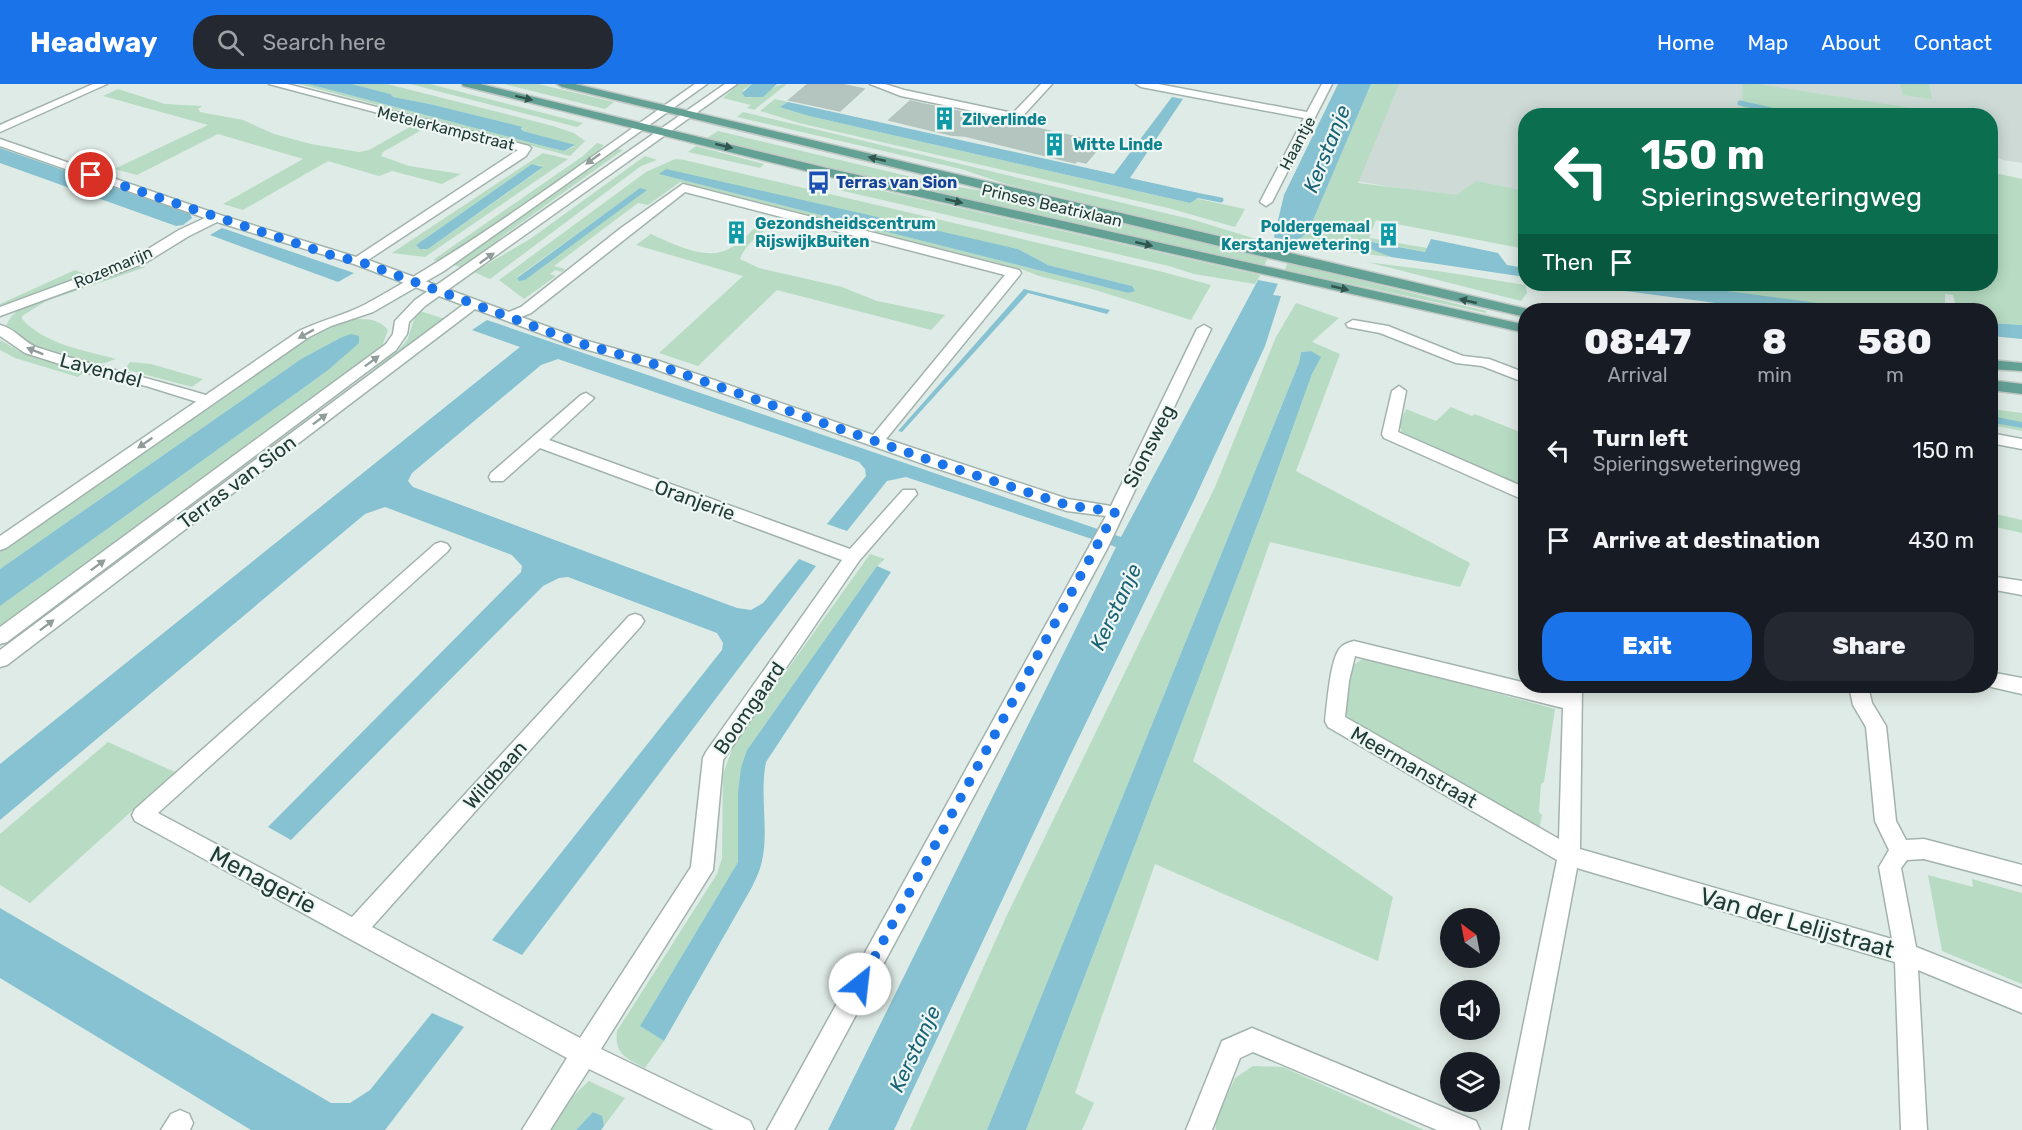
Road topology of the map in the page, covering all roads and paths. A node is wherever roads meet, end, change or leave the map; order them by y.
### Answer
1 (102, 84) edge
2 (274, 84) edge
3 (467, 84) edge
4 (562, 84) edge
5 (702, 84) edge
6 (732, 84) edge
7 (875, 84) edge
8 (1047, 84) edge
9 (1141, 84) edge
10 (1327, 84) edge
11 (666, 109) junction
12 (690, 115) junction
13 (1312, 116) junction
14 (641, 126) junction
15 (0, 129) edge
16 (667, 132) junction
17 (0, 142) edge
18 (1266, 202) dead end
19 (216, 218) junction
20 (358, 261) junction
21 (415, 282) junction
22 (439, 291) junction
23 (474, 303) junction
24 (368, 309) junction
25 (4, 311) edge
26 (1518, 311) edge
27 (511, 316) junction
28 (402, 321) junction
29 (1353, 324) dead end
30 (0, 327) edge
31 (1518, 327) edge
32 (1204, 329) dead end
33 (1998, 365) edge
34 (2022, 367) edge
35 (1518, 376) edge
36 (1998, 386) edge
37 (2022, 389) edge
38 (1399, 391) dead end
39 (586, 398) dead end
40 (207, 400) junction
41 (1998, 440) edge
42 (537, 441) junction
43 (876, 441) junction
44 (2022, 444) edge
45 (497, 477) dead end
46 (1518, 491) edge
47 (909, 494) dead end
48 (1112, 519) junction
49 (0, 544) edge
50 (441, 548) dead end
51 (853, 557) junction
52 (1998, 584) edge
53 (2022, 588) edge
54 (635, 621) dead end
55 (0, 637) edge
56 (0, 660) edge
57 (1998, 681) edge
58 (1518, 682) edge
59 (2022, 686) edge
60 (1860, 693) edge
61 (1573, 694) edge
62 (1900, 851) junction
63 (1569, 856) junction
64 (2022, 875) edge
65 (355, 930) junction
66 (1906, 954) junction
67 (2022, 1001) edge
68 (585, 1054) junction
69 (534, 1130) edge
70 (741, 1130) edge
71 (780, 1130) edge
72 (1199, 1130) edge
73 (1467, 1130) edge
74 (1515, 1130) edge
75 (1914, 1130) edge

1 - 15 street
2 - 20 street, Metelerkampstraat
3 -> 14 main road, Prinses Beatrixlaan
4 - 11 main road, Prinses Beatrixlaan
5 - 11 street
6 - 12 street, Terras van Sion
7 - 8 street
9 - 13 street
10 - 13 street, Haantje
11 - 12 main road, Prinses Beatrixlaan
11 - 14 street
12 - 16 street, Terras van Sion
26 -> 12 main road, Prinses Beatrixlaan
13 - 18 street, Haantje
14 - 16 main road, Prinses Beatrixlaan
14 -> 21 street
22 -> 16 street, Terras van Sion
16 -> 31 main road, Prinses Beatrixlaan
17 - 19 street
19 - 20 street
19 - 25 street, Rozemarijn
20 - 21 street
21 - 22 street
21 - 24 street
22 - 23 street
22 - 28 street, Terras van Sion
23 - 27 street
56 -> 23 street, Terras van Sion
24 - 28 street
24 -> 40 street
25 - 30 street, Lavendel
27 - 43 street
27 - 43 street
55 -> 28 street, Terras van Sion
29 - 35 street
40 -> 30 street, Lavendel
32 - 48 street, Sionsweg
33 - 34 main road
36 - 37 main road
38 - 46 street
39 - 42 street
40 -> 49 street
41 - 44 street
42 - 45 street
42 - 51 street, Oranjerie
43 - 48 street
47 - 51 street, Boomgaard
48 - 71 street, Sionsweg
50 - 65 street, Menagerie
51 - 68 street, Boomgaard
52 - 53 street
54 - 65 street, Wildbaan
57 - 59 street
58 - 63 street, Meermanstraat
60 - 62 street
61 - 63 street, Meermanstraat
62 - 64 street
62 - 66 street
63 - 66 street, Van der Lelijstraat
63 - 74 street, Meermanstraat
65 - 68 street, Menagerie
66 - 67 street, Van der Lelijstraat
66 - 75 street
68 - 69 street, Boomgaard
68 - 70 street, Menagerie
72 - 73 street

